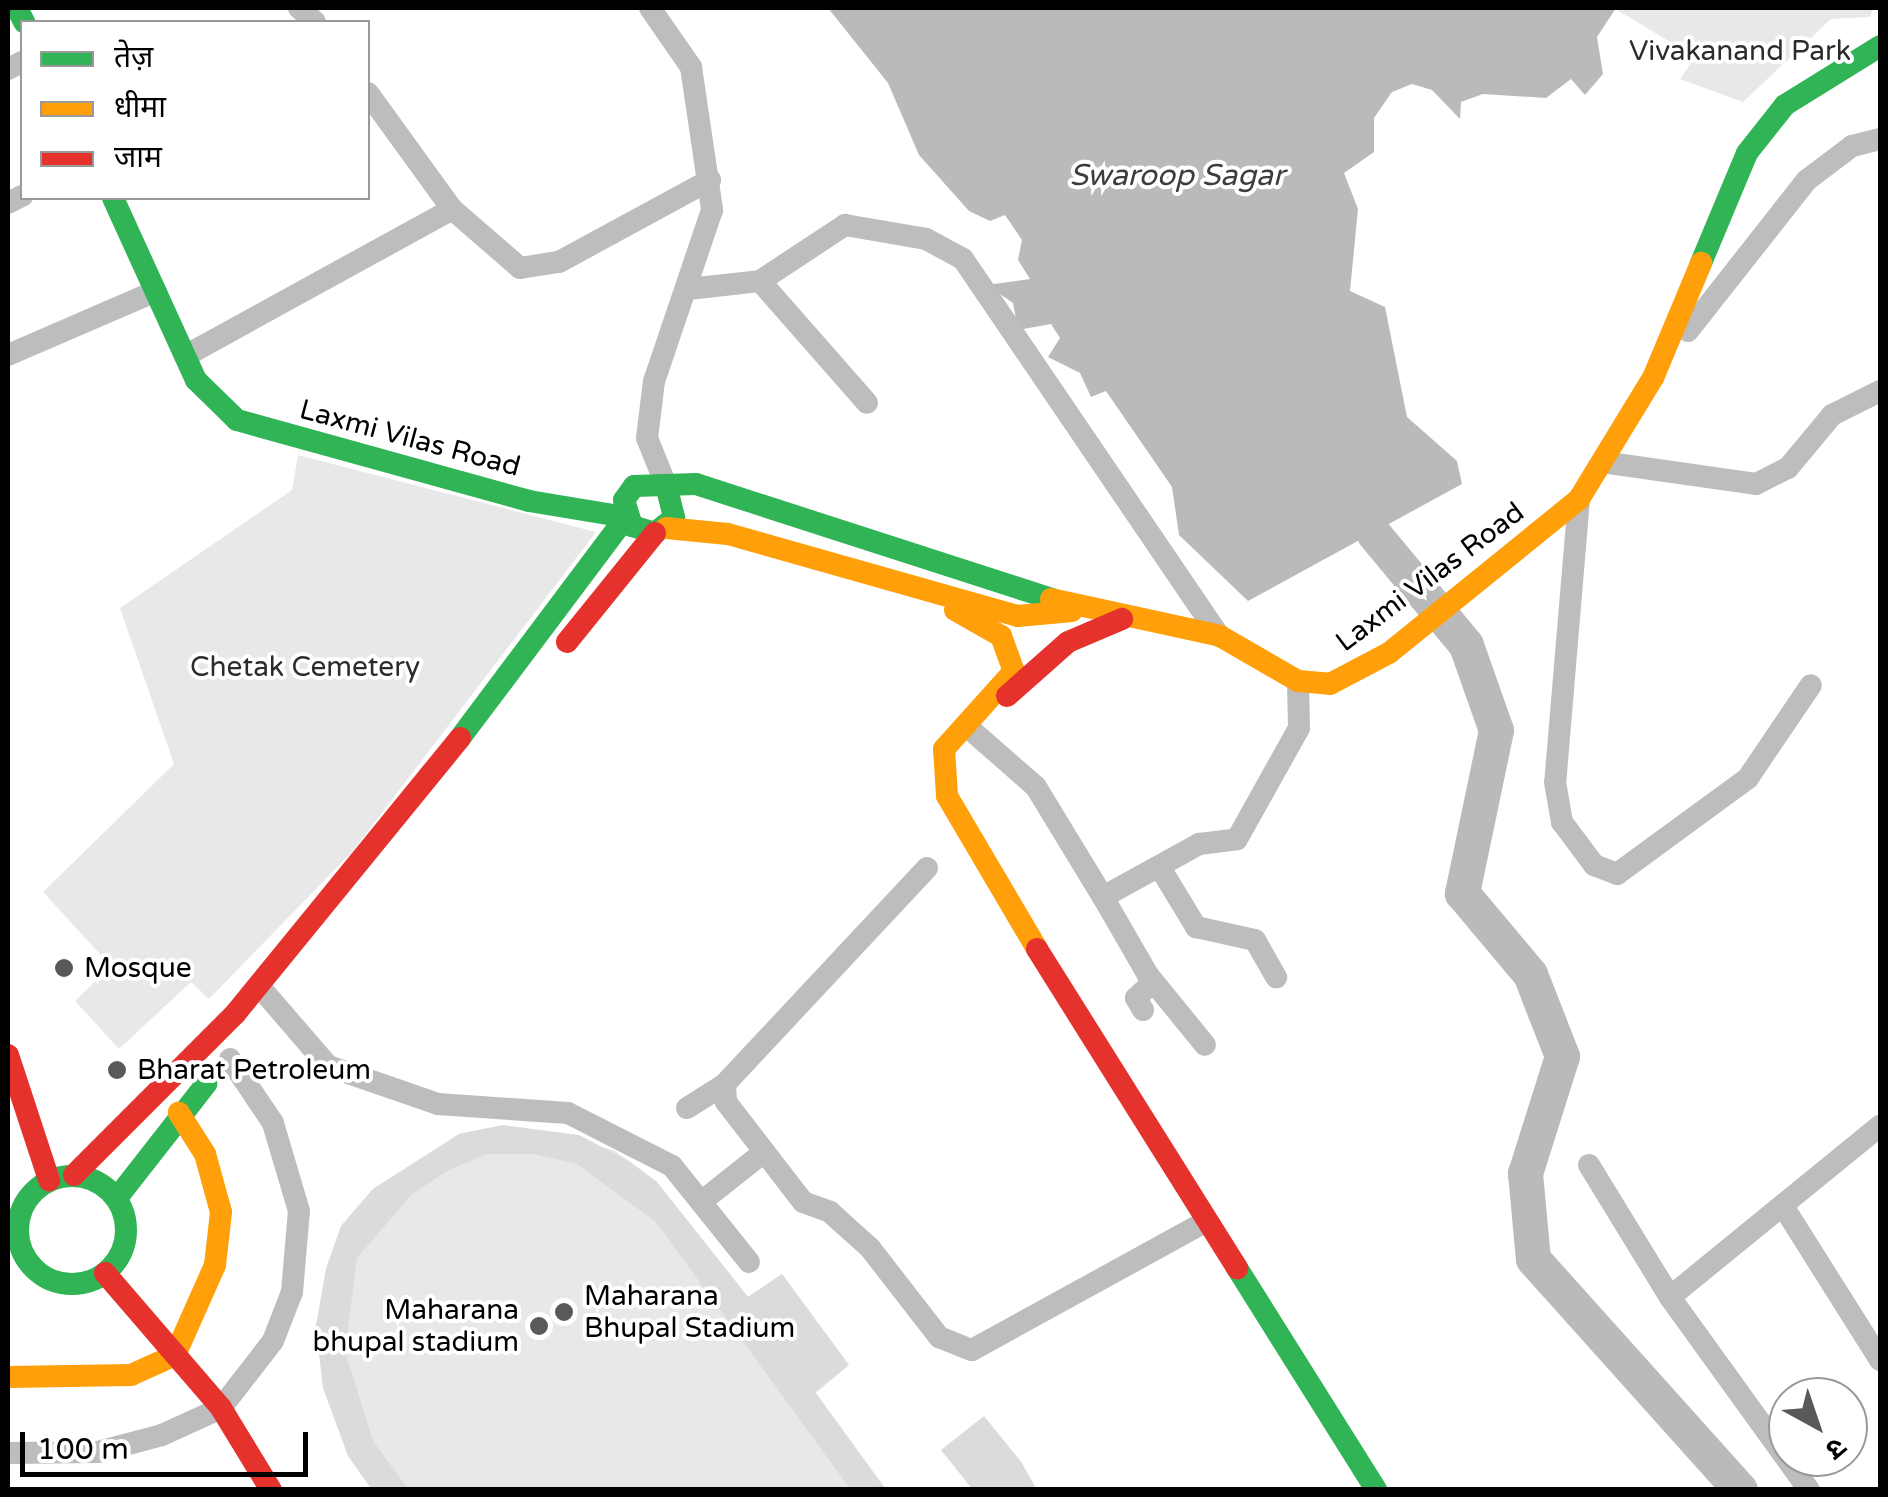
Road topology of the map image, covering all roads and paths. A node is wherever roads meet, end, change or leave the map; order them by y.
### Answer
1 (650, 8) edge
2 (1880, 46) edge
3 (370, 96) edge
4 (1880, 139) edge
5 (710, 180) junction
6 (114, 200) edge
7 (452, 209) junction
8 (760, 281) junction
9 (688, 289) junction
10 (156, 291) junction
11 (8, 355) edge
12 (185, 356) junction
13 (1653, 378) junction
14 (1880, 391) edge
15 (867, 403) dead end
16 (1609, 462) junction
17 (666, 486) junction
18 (1579, 498) junction
19 (626, 517) junction
20 (660, 530) junction
21 (904, 583) junction
22 (1072, 611) junction
23 (1130, 616) junction
24 (1220, 636) junction
25 (1298, 680) junction
26 (1811, 685) dead end
27 (971, 730) junction
28 (943, 771) junction
29 (927, 868) dead end
30 (1162, 871) junction
31 (1103, 897) junction
32 (1276, 977) dead end
33 (1154, 982) junction
34 (267, 994) junction
35 (1143, 1010) dead end
36 (1205, 1045) dead end
37 (8, 1054) edge
38 (230, 1059) junction
39 (725, 1084) junction
40 (687, 1108) dead end
41 (179, 1113) junction
42 (1880, 1126) edge
43 (764, 1152) junction
44 (1590, 1165) dead end
45 (74, 1175) junction
46 (49, 1180) junction
47 (117, 1198) junction
48 (700, 1202) junction
49 (1783, 1206) junction
50 (1207, 1220) junction
51 (13, 1222) edge
52 (749, 1262) dead end
53 (32, 1268) junction
54 (105, 1272) junction
55 (8, 1277) edge
56 (1670, 1297) junction
57 (175, 1355) junction
58 (1880, 1360) edge
59 (8, 1377) edge
60 (220, 1408) junction
61 (8, 1454) edge
62 (271, 1490) edge
63 (1376, 1490) edge
64 (1810, 1490) edge

1 - 5 street
2 - 13 main road, Laxmi Vilas Road
3 - 7 street
4 - 13 street
5 - 7 street
5 - 9 street
6 - 10 main road
7 - 12 street
8 - 9 street
8 - 15 street
8 - 24 street
9 - 17 street
10 - 11 street
10 - 12 main road
12 - 19 main road, Laxmi Vilas Road
13 - 16 main road, Laxmi Vilas Road
14 - 16 street
16 - 18 main road, Laxmi Vilas Road
17 - 19 main road
17 - 20 main road
17 - 22 main road
18 - 25 main road, Laxmi Vilas Road
18 - 26 street
19 - 20 main road, Laxmi Vilas Road
19 - 34 main road
20 - 21 main road
20 - 34 main road
21 - 22 main road
21 - 28 main road
22 - 23 main road
23 - 24 main road
23 - 27 main road
24 - 25 main road
25 - 30 street
27 - 28 main road
27 - 31 street
28 - 50 main road
29 - 39 street
30 - 31 street
30 - 32 street
31 - 33 street
33 - 35 street
33 - 36 street
34 - 38 main road
34 - 45 main road
34 - 48 street
37 - 46 main road
38 - 41 main road
38 - 60 street
39 - 40 street
39 - 43 street
41 - 47 main road
41 - 57 main road
42 - 49 street
43 - 48 street
43 - 50 street
44 - 56 street
45 - 46 main road
45 - 47 main road
46 - 51 main road
47 - 54 main road
48 - 52 street
49 - 56 street
49 - 58 street
50 - 63 main road
51 - 53 main road
53 - 54 main road
53 - 55 main road
54 - 57 main road
56 - 64 street
57 - 59 main road
57 - 60 main road
60 - 61 street
60 - 62 main road

